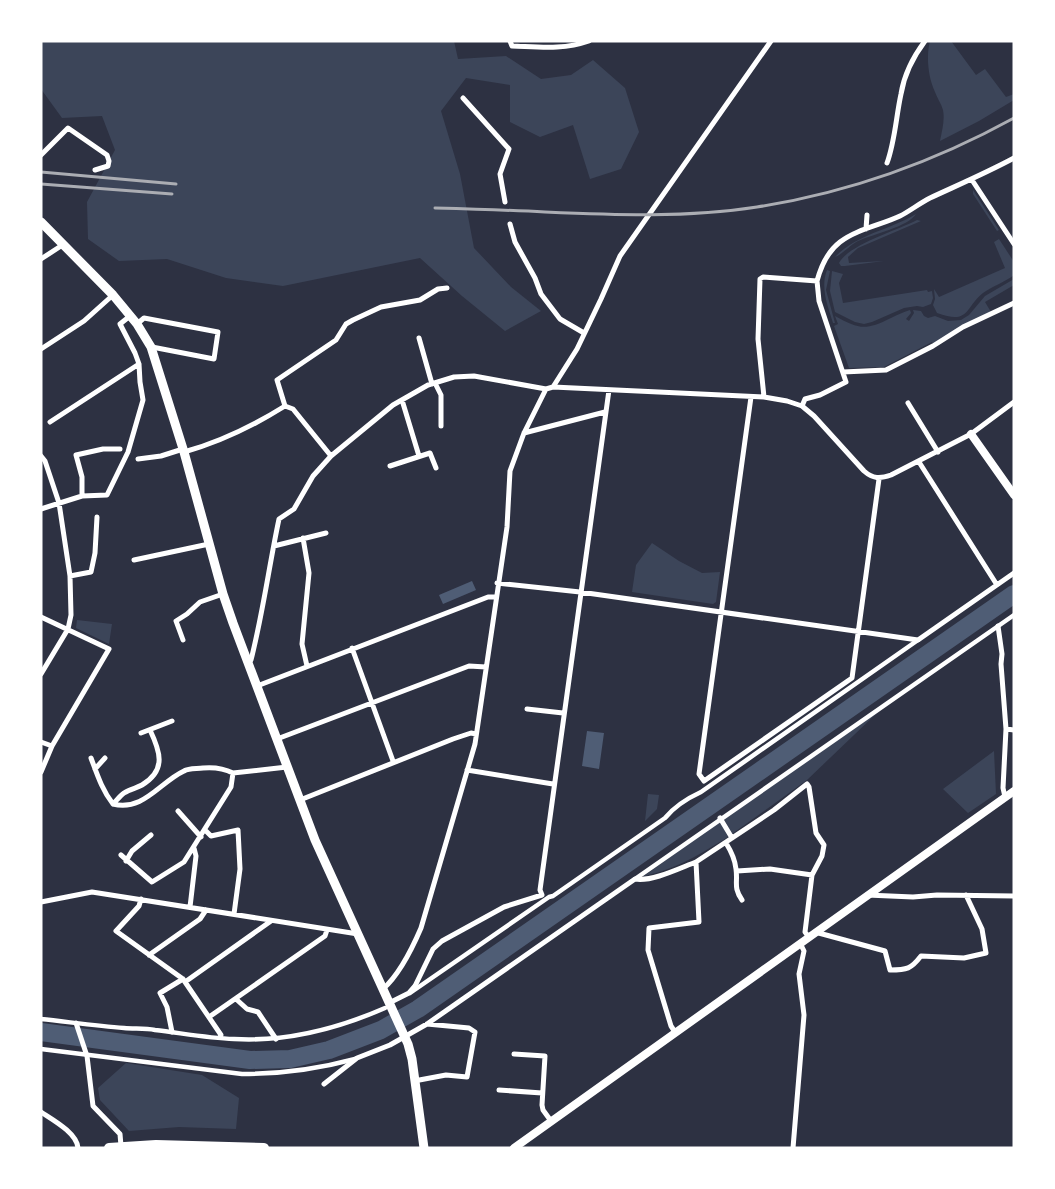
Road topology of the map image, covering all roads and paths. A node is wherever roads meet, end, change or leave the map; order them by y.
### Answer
1 (510, 41) edge
2 (558, 41) edge
3 (589, 41) edge
4 (771, 41) edge
5 (925, 41) edge
6 (561, 48) junction
7 (463, 98) dead end
8 (41, 155) edge
9 (1014, 158) edge
10 (887, 163) dead end
11 (95, 170) dead end
12 (972, 180) junction
13 (505, 202) dead end
14 (867, 215) dead end
15 (41, 222) edge
16 (510, 224) dead end
17 (866, 228) junction
18 (64, 244) junction
19 (1014, 244) edge
20 (41, 259) edge
21 (817, 281) junction
22 (447, 288) dead end
23 (113, 294) junction
24 (1014, 303) edge
25 (130, 316) junction
26 (137, 324) junction
27 (584, 333) junction
28 (419, 338) dead end
29 (152, 347) junction
30 (41, 349) edge
31 (139, 364) junction
32 (843, 372) junction
33 (434, 383) junction
34 (553, 387) junction
35 (546, 389) junction
36 (609, 390) junction
37 (751, 397) junction
38 (764, 397) junction
39 (402, 400) junction
40 (1014, 402) edge
41 (908, 403) dead end
42 (285, 406) junction
43 (802, 406) junction
44 (605, 412) junction
45 (50, 422) dead end
46 (440, 426) dead end
47 (524, 433) junction
48 (971, 434) junction
49 (120, 449) dead end
50 (184, 451) junction
51 (938, 452) junction
52 (41, 456) edge
53 (331, 456) junction
54 (419, 456) junction
55 (138, 459) dead end
56 (919, 462) junction
57 (390, 466) dead end
58 (436, 468) dead end
59 (879, 478) junction
60 (1014, 495) edge
61 (82, 496) junction
62 (59, 503) junction
63 (41, 510) edge
64 (97, 517) dead end
65 (326, 533) dead end
66 (304, 538) junction
67 (209, 544) junction
68 (274, 546) junction
69 (134, 560) dead end
70 (1014, 573) edge
71 (70, 576) junction
72 (497, 583) junction
73 (997, 585) junction
74 (580, 592) junction
75 (223, 594) junction
76 (496, 597) junction
77 (721, 612) junction
78 (1014, 615) edge
79 (41, 617) edge
80 (998, 626) junction
81 (68, 629) junction
82 (858, 631) junction
83 (183, 640) dead end
84 (918, 640) junction
85 (352, 648) junction
86 (248, 663) junction
87 (307, 666) junction
88 (486, 667) junction
89 (41, 674) edge
90 (257, 686) junction
91 (372, 703) junction
92 (527, 709) dead end
93 (563, 712) junction
94 (172, 721) dead end
95 (1006, 729) junction
96 (150, 730) junction
97 (1014, 730) edge
98 (141, 733) dead end
99 (476, 734) junction
100 (277, 739) junction
101 (41, 742) edge
102 (52, 746) junction
103 (91, 758) dead end
104 (105, 758) dead end
105 (393, 761) junction
106 (287, 767) junction
107 (95, 770) junction
108 (467, 770) junction
109 (41, 772) edge
110 (233, 773) junction
111 (553, 784) junction
112 (1014, 791) edge
113 (1005, 797) junction
114 (300, 800) junction
115 (113, 804) junction
116 (178, 811) dead end
117 (720, 818) junction
118 (205, 830) junction
119 (151, 835) dead end
120 (201, 837) junction
121 (732, 838) junction
122 (726, 843) junction
123 (194, 848) junction
124 (121, 855) dead end
125 (126, 860) junction
126 (696, 862) junction
127 (737, 871) junction
128 (812, 875) junction
129 (635, 879) junction
130 (867, 895) junction
131 (966, 895) junction
132 (1014, 896) edge
133 (543, 898) junction
134 (141, 899) junction
135 (742, 900) dead end
136 (41, 902) edge
137 (190, 907) junction
138 (206, 910) junction
139 (234, 914) junction
140 (271, 921) junction
141 (327, 930) junction
142 (358, 934) junction
143 (811, 934) junction
144 (800, 943) junction
145 (149, 955) junction
146 (184, 981) junction
147 (383, 989) junction
148 (409, 994) junction
149 (236, 999) junction
150 (388, 1006) junction
151 (210, 1017) junction
152 (41, 1019) edge
153 (76, 1023) junction
154 (426, 1024) junction
155 (172, 1032) junction
156 (675, 1032) junction
157 (404, 1035) junction
158 (220, 1037) junction
159 (276, 1039) junction
160 (41, 1049) edge
161 (514, 1054) dead end
162 (87, 1056) junction
163 (357, 1058) junction
164 (414, 1081) junction
165 (324, 1084) dead end
166 (498, 1090) dead end
167 (542, 1093) junction
168 (41, 1112) edge
169 (551, 1121) junction
170 (122, 1146) junction
171 (192, 1146) edge
172 (78, 1148) edge
173 (109, 1148) edge
174 (264, 1148) edge
175 (424, 1148) edge
176 (514, 1148) edge
177 (793, 1148) edge

1 - 6 street
2 - 6 street
3 - 6 street
4 - 27 street
5 - 10 street
7 - 13 street
8 - 11 street
9 - 12 street
12 - 17 street
12 - 19 street
14 - 17 street
15 - 18 main road
16 - 27 street
17 - 21 street
18 - 20 street
18 - 23 main road
21 - 32 street
21 - 38 street
22 - 42 street
23 - 25 main road
23 - 30 street
24 - 32 street
25 - 26 main road
25 - 31 street
26 - 29 main road
26 - 29 street
27 - 34 street
28 - 33 street
29 - 50 main road
31 - 45 street
31 - 61 street
32 - 43 street
33 - 35 street
33 - 39 street
33 - 46 street
34 - 35 street
34 - 36 street
35 - 47 street
36 - 37 street
36 - 44 street
37 - 38 street
37 - 77 street
38 - 43 street
39 - 53 street
39 - 54 street
40 - 48 street
41 - 51 street
42 - 50 street
42 - 53 street
43 - 59 street
44 - 47 street
44 - 74 street
47 - 72 street
48 - 51 street
48 - 60 street
49 - 61 street
50 - 55 street
50 - 67 main road
51 - 56 street
52 - 62 street
53 - 68 street
54 - 57 street
54 - 58 street
56 - 59 street
56 - 73 street
59 - 82 street
61 - 62 street
62 - 63 street
62 - 71 street
64 - 71 street
65 - 66 street
66 - 68 street
66 - 87 street
67 - 69 street
67 - 75 main road
68 - 86 street
70 - 73 street
71 - 81 street
72 - 74 street
72 - 76 street
73 - 84 street
74 - 77 street
74 - 93 street
75 - 83 street
75 - 86 main road
76 - 85 street
76 - 88 street
77 - 82 street
77 - 82 street
78 - 80 street
79 - 81 street
80 - 95 street
80 - 117 street
81 - 89 street
81 - 102 street
82 - 84 street
84 - 133 street
85 - 87 street
85 - 91 street
86 - 90 main road
87 - 90 street
88 - 91 street
88 - 99 street
90 - 100 main road
91 - 100 street
91 - 105 street
92 - 93 street
93 - 111 street
94 - 96 street
95 - 97 street
95 - 113 street
96 - 98 street
96 - 115 street
99 - 105 street
99 - 108 street
100 - 106 main road
101 - 102 street
102 - 109 street
103 - 107 street
104 - 107 street
105 - 114 street
106 - 110 street
106 - 114 main road
107 - 115 street
108 - 111 street
108 - 147 street
110 - 115 street
110 - 118 street
111 - 133 street
112 - 113 street
113 - 130 street
114 - 142 main road
116 - 120 street
117 - 121 street
117 - 129 street
118 - 120 street
118 - 139 street
119 - 125 street
120 - 123 street
121 - 122 street
121 - 128 street
122 - 126 street
122 - 127 street
123 - 125 street
123 - 137 street
124 - 125 street
126 - 129 street
126 - 156 street
127 - 128 street
127 - 135 street
128 - 143 street
129 - 154 street
130 - 131 street
130 - 143 street
131 - 132 street
131 - 143 street
133 - 148 street
133 - 148 street
134 - 136 street
134 - 137 street
134 - 145 street
137 - 138 street
138 - 139 street
138 - 145 street
139 - 140 street
140 - 141 street
140 - 146 street
141 - 142 street
141 - 149 street
142 - 147 main road
143 - 144 street
144 - 156 street
144 - 177 street
145 - 146 street
146 - 151 street
146 - 155 street
147 - 150 main road
148 - 150 street
149 - 151 street
149 - 159 street
150 - 157 main road
150 - 159 street
151 - 158 street
152 - 153 street
153 - 155 street
153 - 162 street
154 - 157 street
154 - 164 street
155 - 158 street
156 - 169 street
157 - 163 street
157 - 164 main road
158 - 159 street
160 - 162 street
161 - 167 street
162 - 163 street
162 - 170 street
163 - 165 street
164 - 175 main road
166 - 167 street
167 - 169 street
168 - 172 street
169 - 176 street
170 - 171 main road
170 - 173 main road
171 - 174 main road

